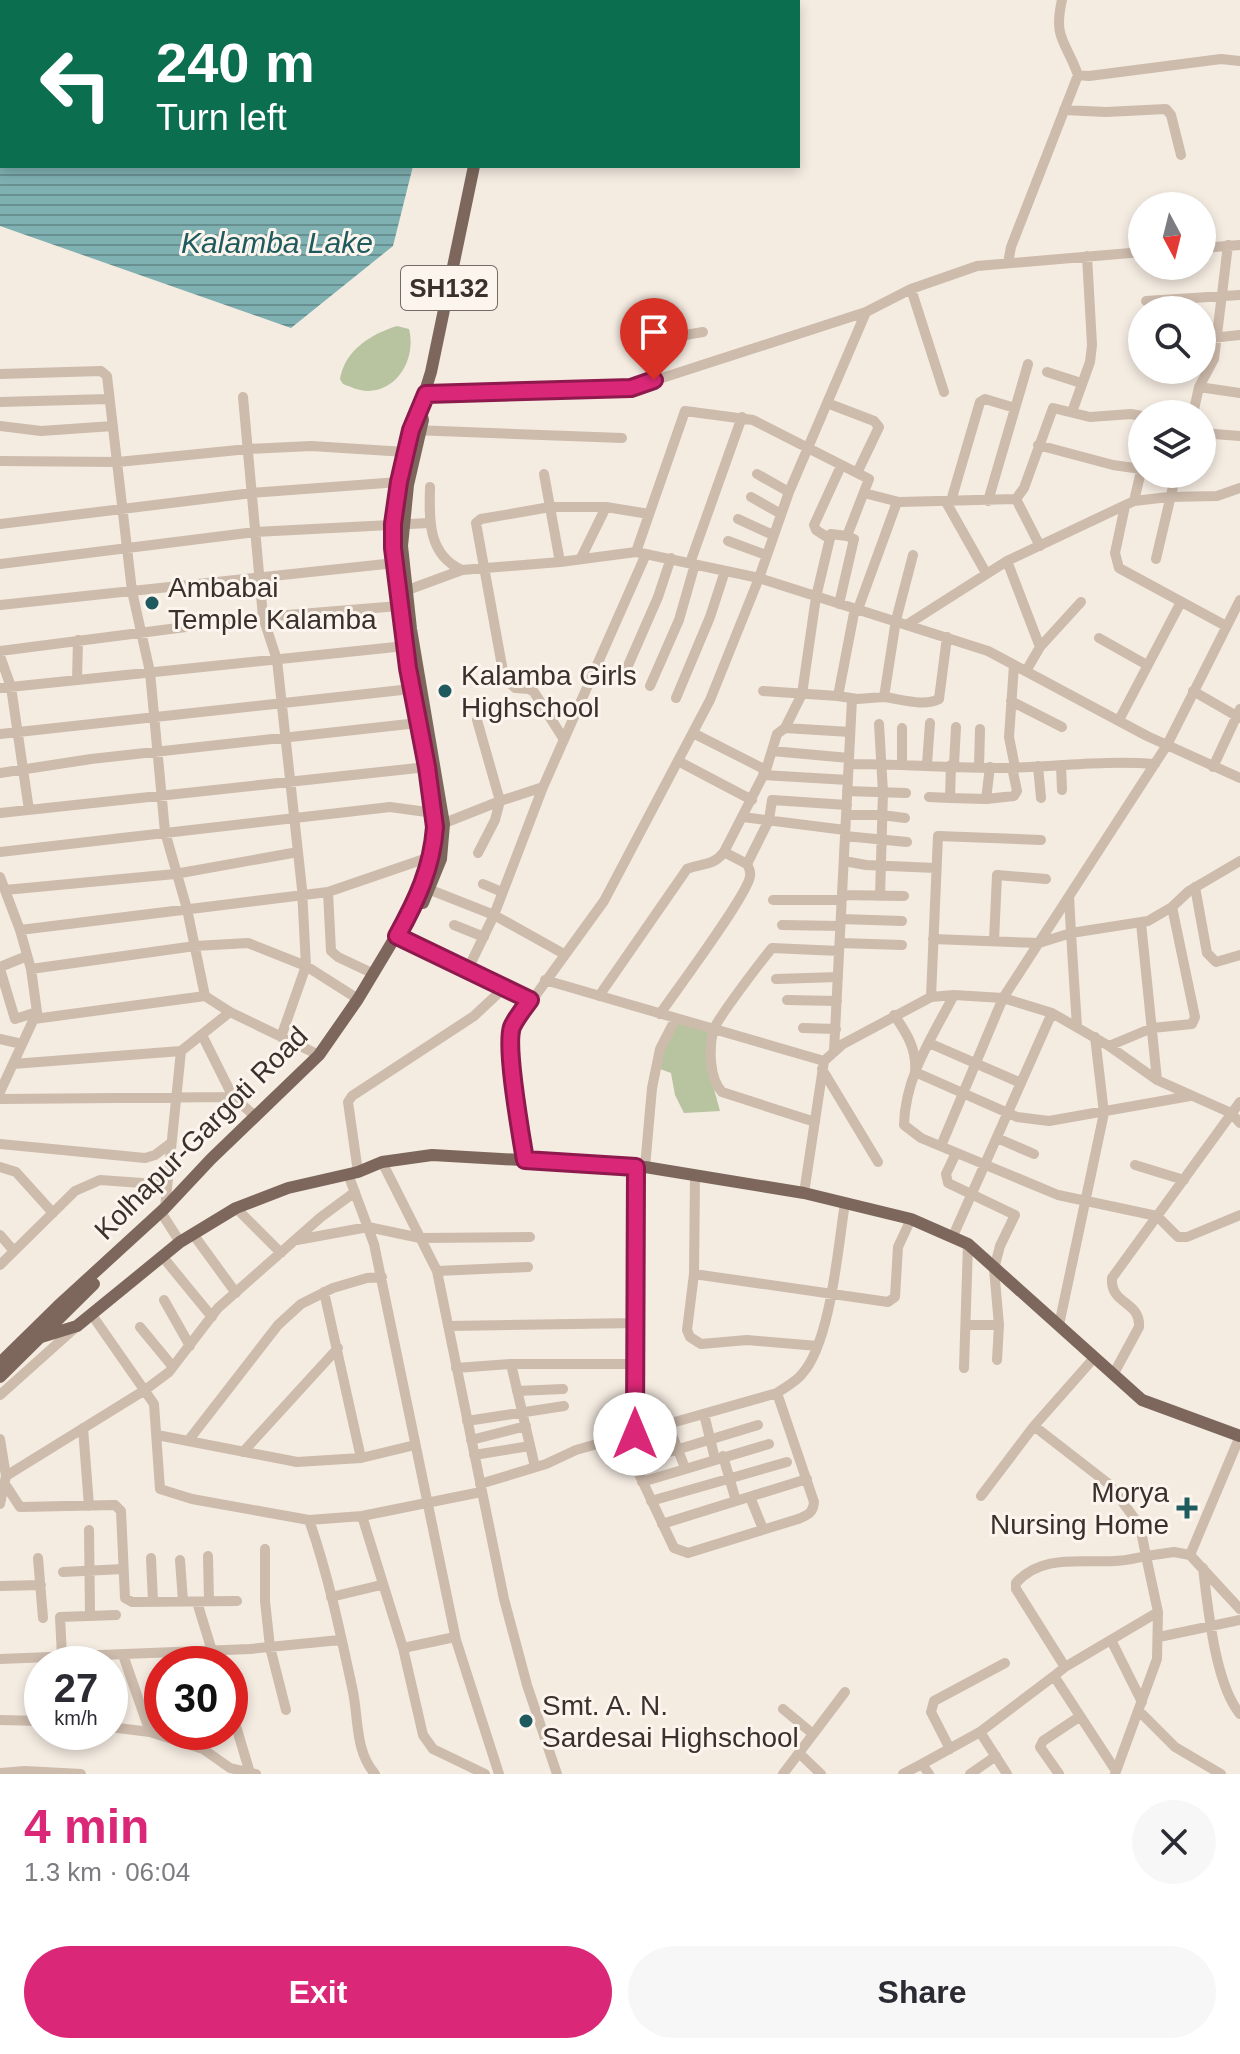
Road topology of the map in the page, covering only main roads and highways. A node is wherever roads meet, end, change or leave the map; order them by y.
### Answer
1 (474, 168) edge
2 (416, 430) junction
3 (398, 523) junction
4 (440, 825) junction
5 (426, 889) junction
6 (400, 938) junction
7 (163, 1209) junction
8 (38, 1338) junction
9 (0, 1363) edge
10 (0, 1377) edge
11 (1240, 1436) edge

1 - 2 main road, SH132
2 - 3 main road
2 - 3 main road
3 - 4 main road
3 - 4 main road
4 - 5 main road
4 - 5 main road
5 - 6 main road
6 - 7 main road, Kolhapur-Gargoti Road
6 - 7 main road
7 - 8 main road
7 - 9 main road, Kolhapur-Gargoti Road
8 - 10 main road
8 - 11 main road

